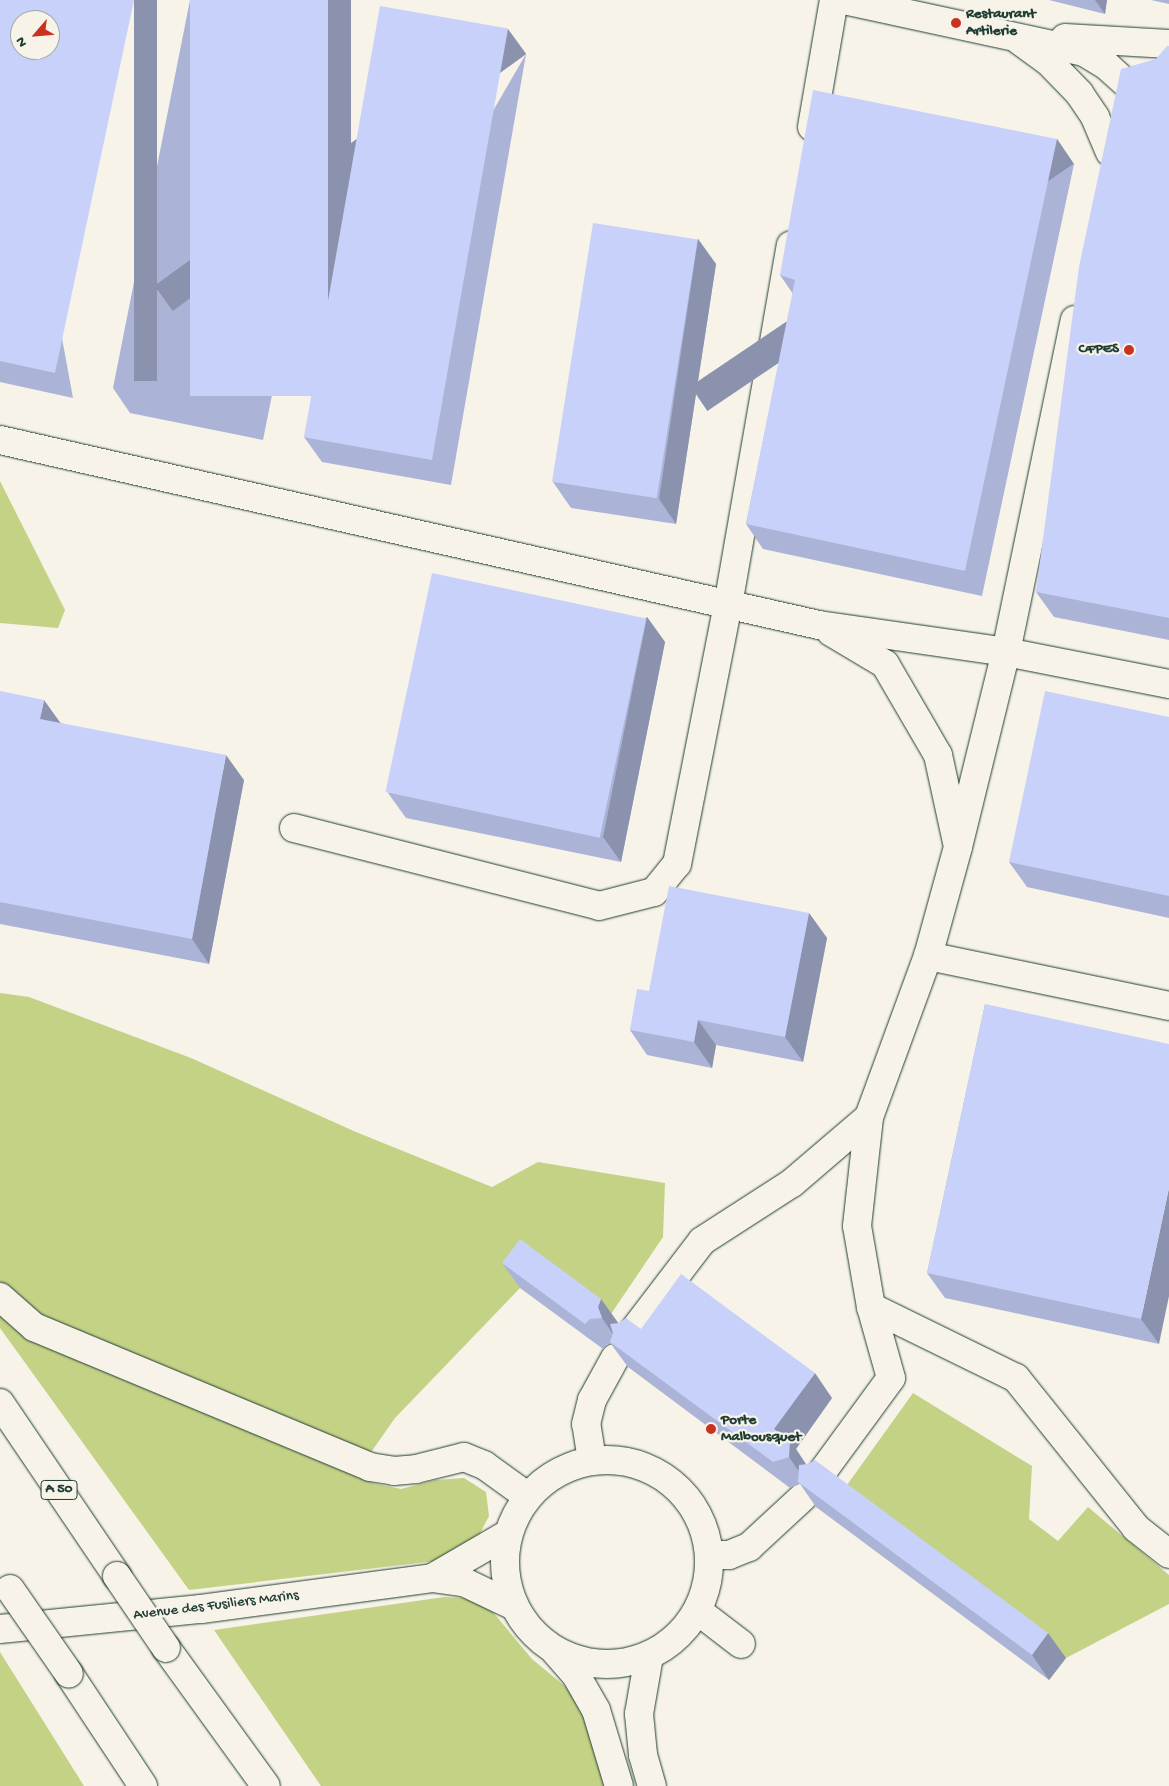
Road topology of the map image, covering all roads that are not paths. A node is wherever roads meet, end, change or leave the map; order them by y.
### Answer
1 (834, 0) edge
2 (844, 0) edge
3 (1011, 34) junction
4 (1169, 44) edge
5 (1152, 74) edge
6 (1125, 82) junction
7 (1110, 152) junction
8 (806, 156) edge
9 (1104, 181) edge
10 (796, 215) edge
11 (1080, 296) edge
12 (0, 440) edge
13 (728, 605) junction
14 (819, 625) junction
15 (1006, 652) junction
16 (1169, 684) edge
17 (294, 828) dead end
18 (958, 847) junction
19 (928, 956) junction
20 (1169, 1006) edge
21 (869, 1116) junction
22 (0, 1297) edge
23 (871, 1307) junction
24 (631, 1334) edge
25 (615, 1358) edge
26 (0, 1403) edge
27 (592, 1460) junction
28 (820, 1475) edge
29 (527, 1496) junction
30 (803, 1497) edge
31 (508, 1534) junction
32 (1169, 1554) edge
33 (710, 1556) junction
34 (432, 1578) junction
35 (5, 1581) edge
36 (514, 1606) junction
37 (698, 1611) junction
38 (0, 1629) edge
39 (741, 1644) dead end
40 (555, 1652) junction
41 (649, 1656) junction
42 (103, 1726) junction
43 (134, 1786) edge
44 (143, 1786) edge
45 (266, 1786) edge
46 (619, 1786) edge
47 (652, 1786) edge

1 - 8 main road
2 - 3 main road
3 - 4 main road
3 - 6 main road
3 - 7 main road
5 - 6 main road
6 - 7 main road
7 - 9 main road
10 - 13 main road
11 - 15 main road
12 - 13 main road
13 - 14 main road
13 - 17 main road
14 - 15 main road
14 - 18 main road
15 - 16 main road
15 - 18 main road
18 - 19 main road
19 - 20 main road
19 - 21 main road
21 - 23 main road
21 - 24 main road
22 - 29 main road
23 - 28 main road
23 - 32 main road
25 - 27 main road
26 - 45 main road, A 50, bridge
27 - 29 main road
27 - 33 main road
29 - 31 main road
30 - 33 main road
31 - 34 main road, Avenue des Fusiliers Marins
31 - 36 main road
33 - 37 main road
34 - 36 main road, Avenue des Fusiliers Marins
34 - 38 main road, Avenue des Fusiliers Marins
35 - 42 main road, bridge
36 - 40 main road
37 - 39 main road
37 - 41 main road
40 - 41 main road
40 - 46 main road
41 - 47 main road
42 - 43 main road
42 - 44 main road

